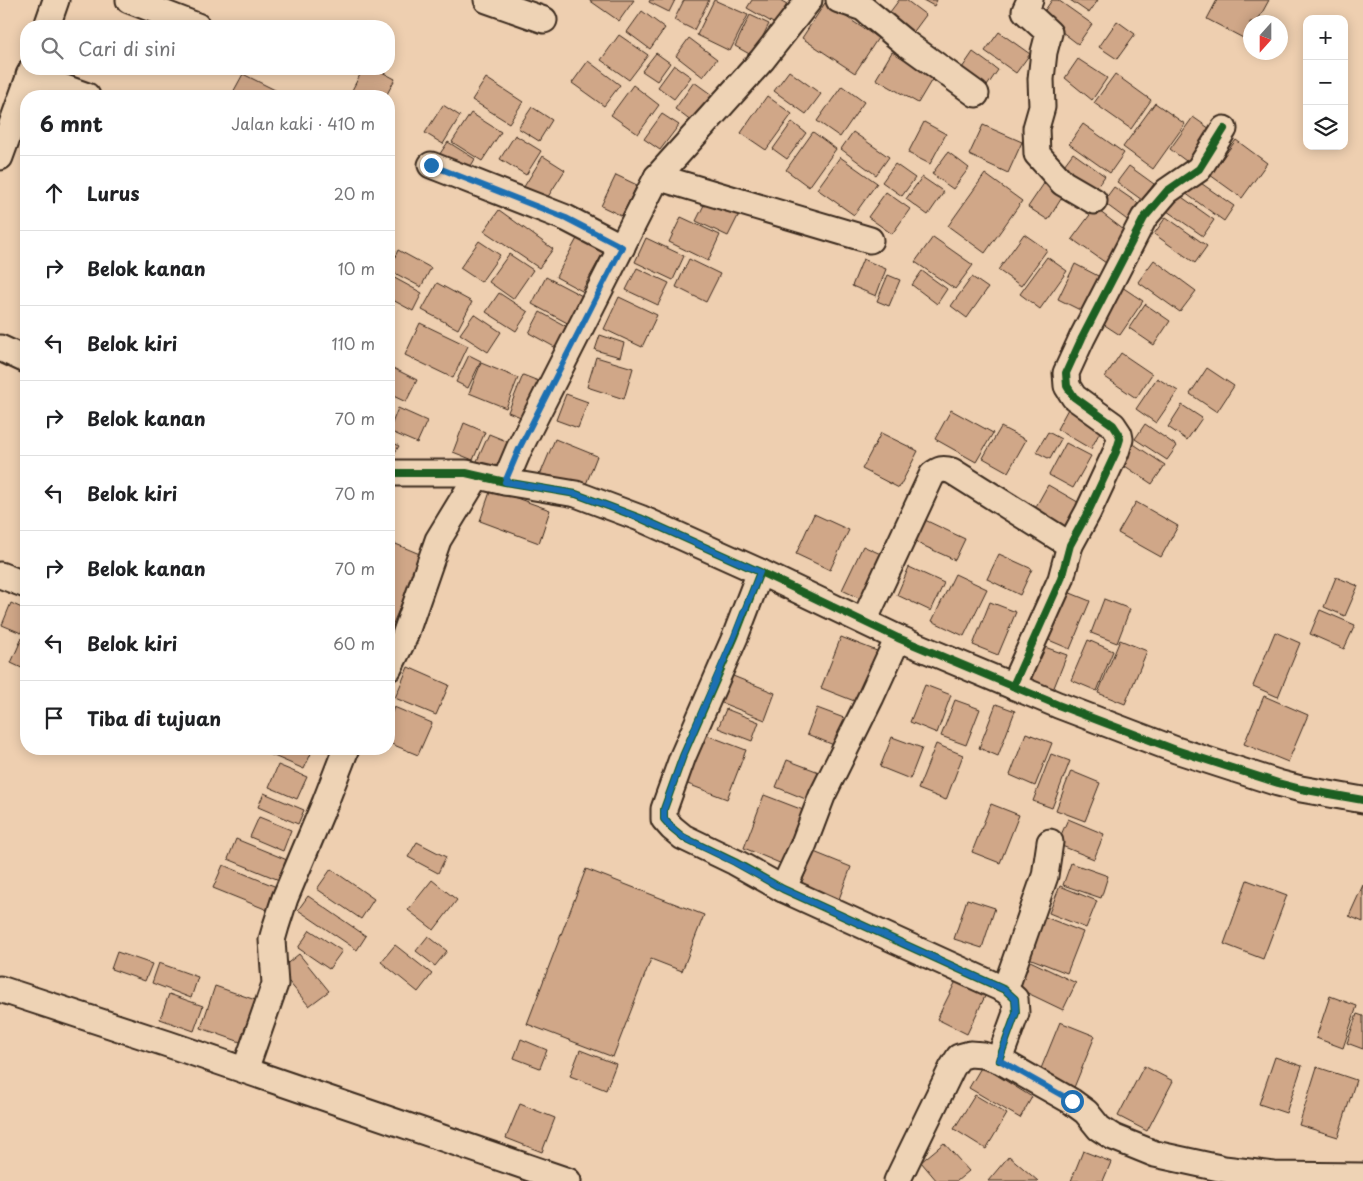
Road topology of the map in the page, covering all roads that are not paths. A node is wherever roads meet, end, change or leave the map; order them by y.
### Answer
1 (56, 0) edge
2 (129, 0) edge
3 (487, 0) edge
4 (809, 0) edge
5 (839, 0) edge
6 (1030, 0) edge
7 (49, 20) edge
8 (181, 20) edge
9 (544, 20) dead end
10 (29, 75) edge
11 (37, 75) edge
12 (24, 90) edge
13 (73, 90) edge
14 (976, 94) dead end
15 (20, 100) edge
16 (1224, 129) dead end
17 (0, 157) edge
18 (431, 165) dead end
19 (657, 177) junction
20 (1094, 201) dead end
21 (870, 240) dead end
22 (622, 247) junction
23 (0, 348) edge
24 (20, 357) edge
25 (395, 473) edge
26 (477, 476) junction
27 (505, 482) junction
28 (1070, 545) junction
29 (760, 572) junction
30 (0, 575) edge
31 (20, 583) edge
32 (864, 621) junction
33 (898, 638) junction
34 (395, 656) edge
35 (1013, 686) junction
36 (344, 755) edge
37 (1363, 800) edge
38 (1050, 842) dead end
39 (783, 889) junction
40 (0, 989) edge
41 (1005, 990) junction
42 (999, 1060) junction
43 (245, 1070) junction
44 (1361, 1170) edge
45 (568, 1181) edge
46 (897, 1181) edge

1 - 7 street
2 - 8 street
3 - 9 street
4 - 19 street
5 - 14 street
6 - 20 street
10 - 12 street
11 - 13 street
15 - 17 street
16 - 28 street
18 - 22 street
19 - 21 street
19 - 22 street
22 - 27 street
23 - 24 street
25 - 26 street
26 - 27 street
26 - 34 street
27 - 29 street
28 - 32 street
28 - 35 street
29 - 32 street
29 - 39 street
30 - 31 street
32 - 33 street
33 - 35 street
33 - 39 street
35 - 37 street
36 - 43 street
38 - 41 street
39 - 41 street
40 - 43 street
41 - 42 street
42 - 44 street
42 - 46 street
43 - 45 street

